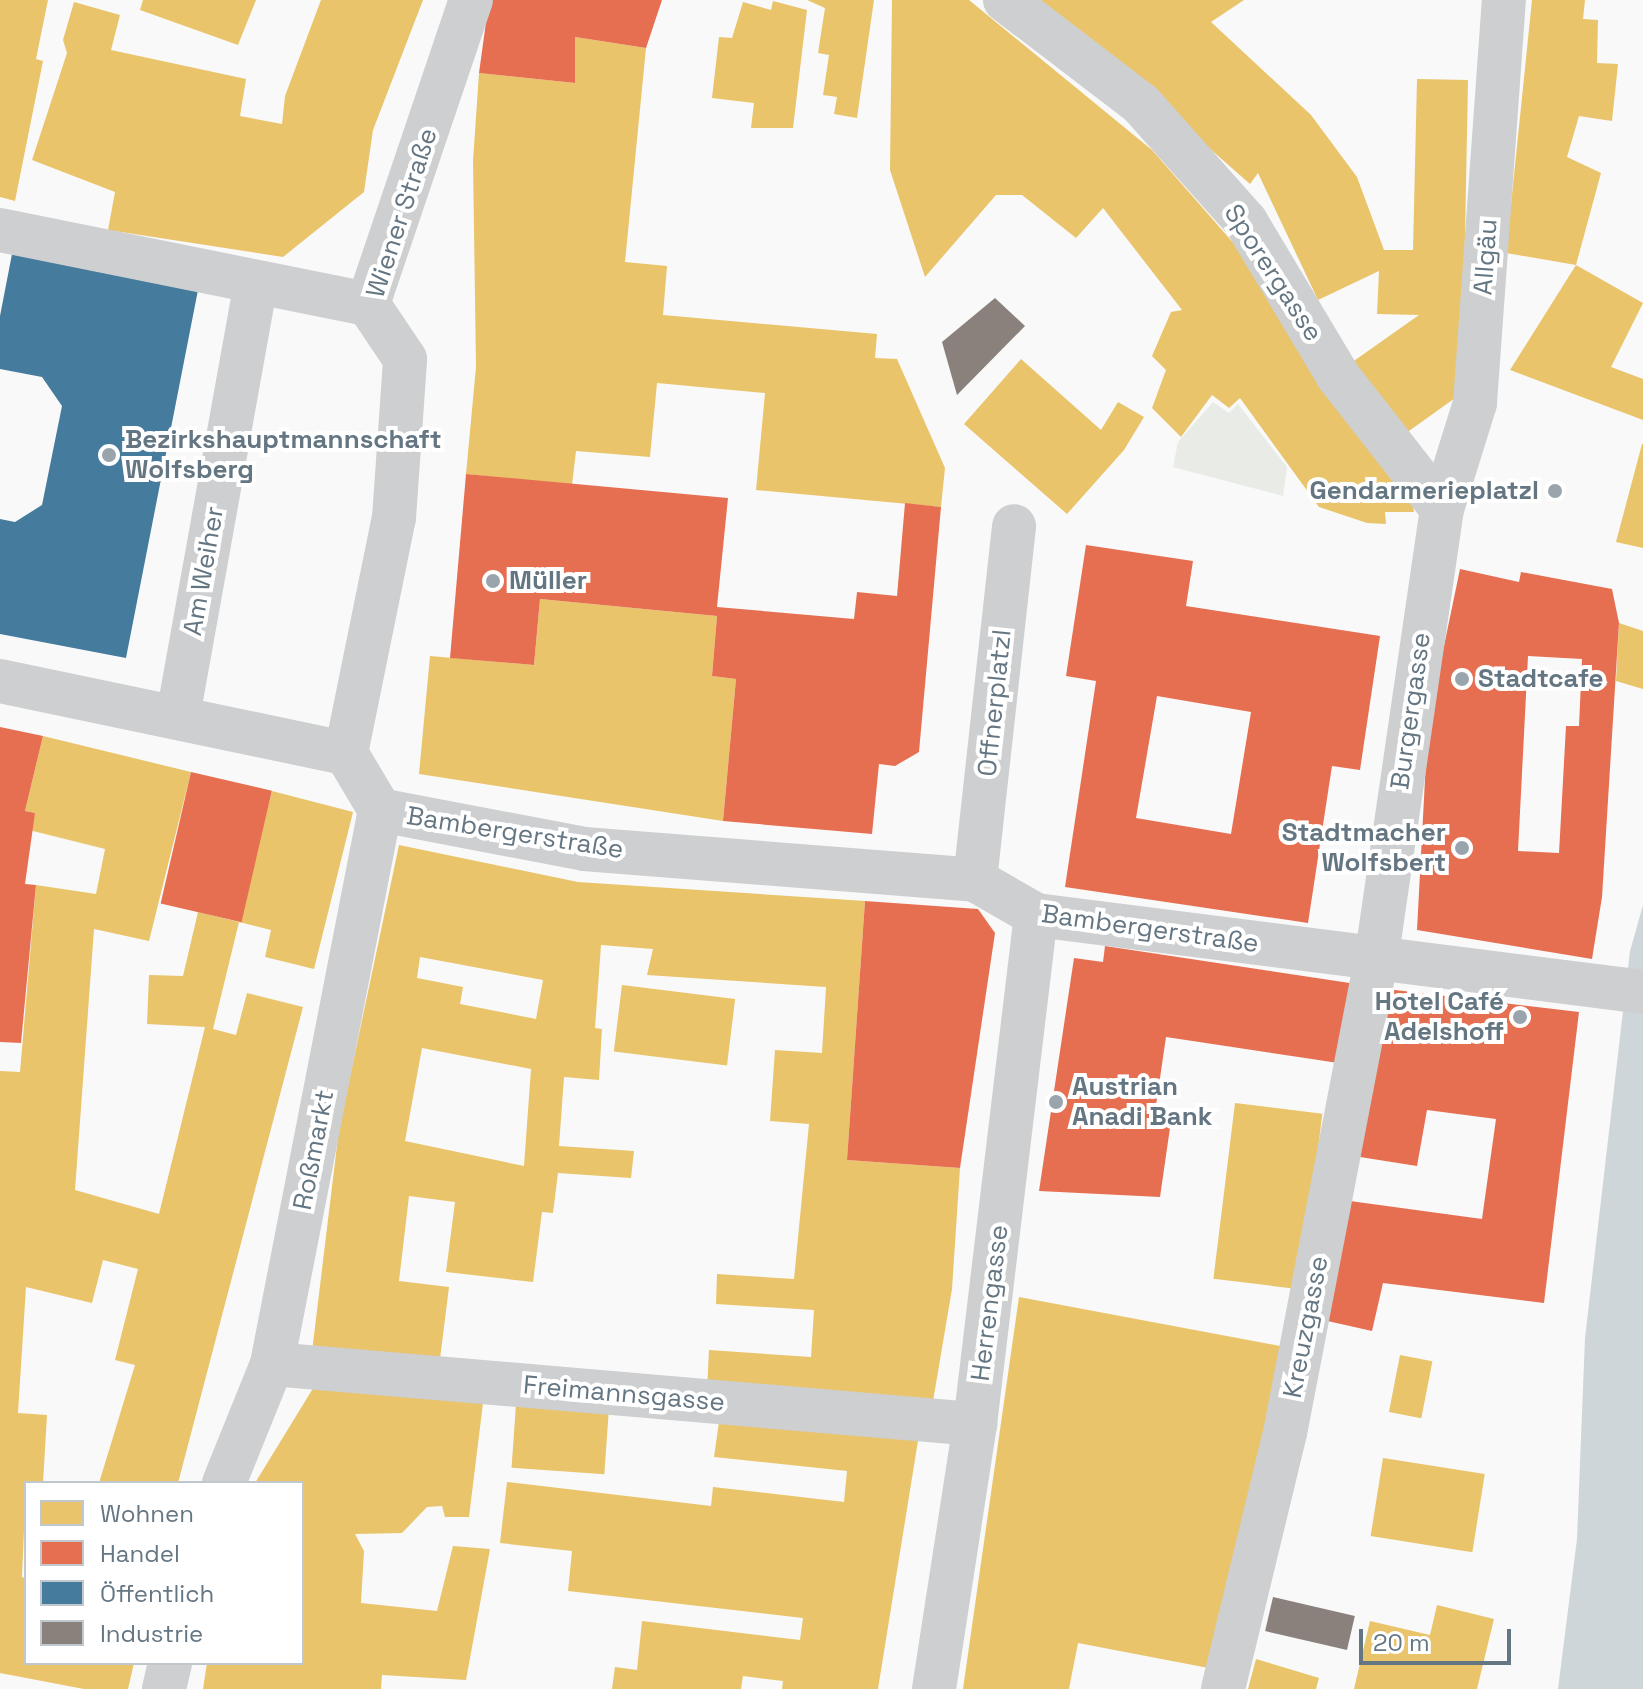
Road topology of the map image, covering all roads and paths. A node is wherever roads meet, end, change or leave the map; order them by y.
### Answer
1 (471, 0) edge
2 (1005, 0) edge
3 (1504, 0) edge
4 (0, 230) edge
5 (256, 283) junction
6 (368, 304) junction
7 (1442, 509) junction
8 (1014, 526) dead end
9 (0, 681) edge
10 (178, 716) junction
11 (346, 753) junction
12 (380, 810) junction
13 (975, 880) junction
14 (1036, 915) junction
15 (1376, 961) junction
16 (1623, 990) edge
17 (272, 1364) junction
18 (975, 1424) junction
19 (225, 1481) edge
20 (170, 1665) edge
21 (164, 1689) edge
22 (934, 1689) edge
23 (1223, 1689) edge

1 - 6 street, Wiener Straße
2 - 7 street, Sporergasse
3 - 7 street, Allgäu
4 - 5 street
5 - 6 street
5 - 10 street, Am Weiher
6 - 11 street, Wiener Straße
7 - 15 street, Burgergasse
8 - 13 street, Offnerplatzl
9 - 10 street
10 - 11 street
11 - 12 street
12 - 13 street, Bambergerstraße
12 - 17 street, Roßmarkt
13 - 14 street, Bambergerstraße
14 - 15 street, Bambergerstraße
14 - 18 street, Herrengasse
15 - 16 street, Bambergerstraße
15 - 23 street, Kreuzgasse
17 - 18 street, Freimannsgasse
17 - 19 street, Roßmarkt
18 - 22 street, Herrengasse
20 - 21 street

